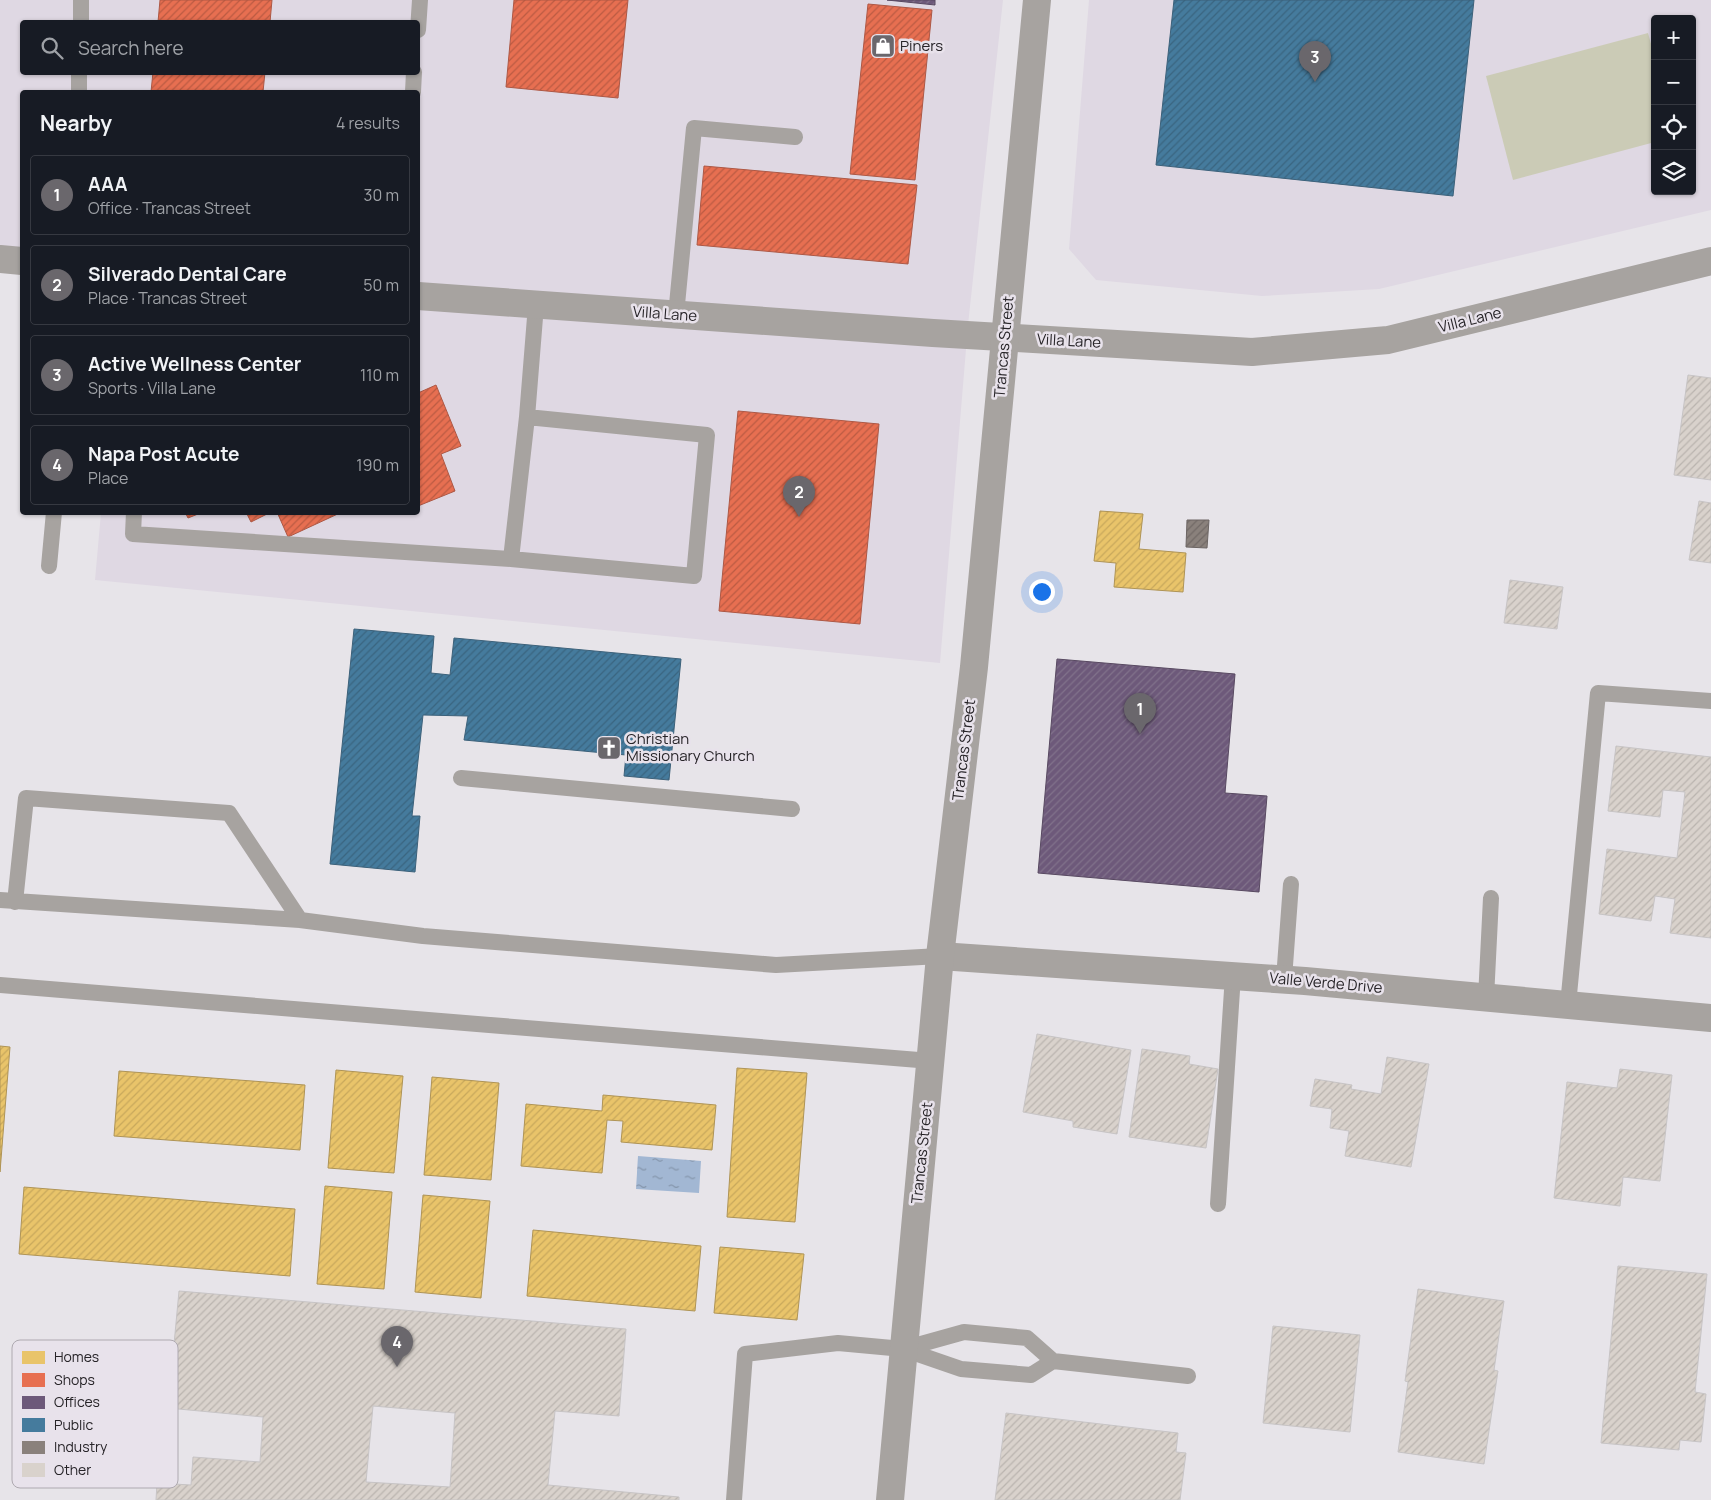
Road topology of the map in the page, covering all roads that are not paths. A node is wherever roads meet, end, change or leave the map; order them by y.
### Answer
1 (81, 0) edge
2 (420, 0) edge
3 (1037, 0) edge
4 (81, 20) edge
5 (419, 20) edge
6 (80, 75) edge
7 (414, 75) edge
8 (79, 90) edge
9 (413, 90) edge
10 (795, 137) dead end
11 (0, 259) edge
12 (20, 261) edge
13 (1711, 261) edge
14 (420, 296) edge
15 (536, 304) junction
16 (676, 315) junction
17 (1005, 337) junction
18 (527, 417) junction
19 (54, 515) edge
20 (134, 515) edge
21 (511, 559) junction
22 (49, 566) dead end
23 (1711, 701) edge
24 (461, 778) dead end
25 (792, 809) dead end
26 (1291, 884) dead end
27 (1490, 898) dead end
28 (8, 901) edge
29 (300, 920) junction
30 (940, 956) junction
31 (1233, 975) junction
32 (1284, 979) junction
33 (0, 985) edge
34 (1486, 998) junction
35 (1568, 1005) junction
36 (1711, 1018) edge
37 (931, 1061) junction
38 (1218, 1204) dead end
39 (903, 1349) junction
40 (1053, 1361) junction
41 (1188, 1376) dead end
42 (734, 1500) edge
43 (890, 1500) edge

1 - 4 lane
2 - 5 lane
3 - 17 street, Trancas Street
6 - 8 lane
7 - 9 lane
10 - 16 lane
11 - 12 street
13 - 17 street, Villa Lane
14 - 15 street, Villa Lane
15 - 16 street, Villa Lane
15 - 18 lane
16 - 17 street, Villa Lane
17 - 30 street, Trancas Street
18 - 21 lane
18 - 21 lane
19 - 22 lane
20 - 21 lane
23 - 35 lane
24 - 25 lane
26 - 32 lane
27 - 34 lane
28 - 29 lane
28 - 29 lane
29 - 30 lane
30 - 31 street, Valle Verde Drive
30 - 37 street, Trancas Street
31 - 32 street, Valle Verde Drive
31 - 38 lane
32 - 34 street, Valle Verde Drive
33 - 37 lane
34 - 35 street, Valle Verde Drive
35 - 36 street, Valle Verde Drive
37 - 39 street, Trancas Street
39 - 40 lane
39 - 40 lane
39 - 42 lane
39 - 43 street, Trancas Street
40 - 41 lane

